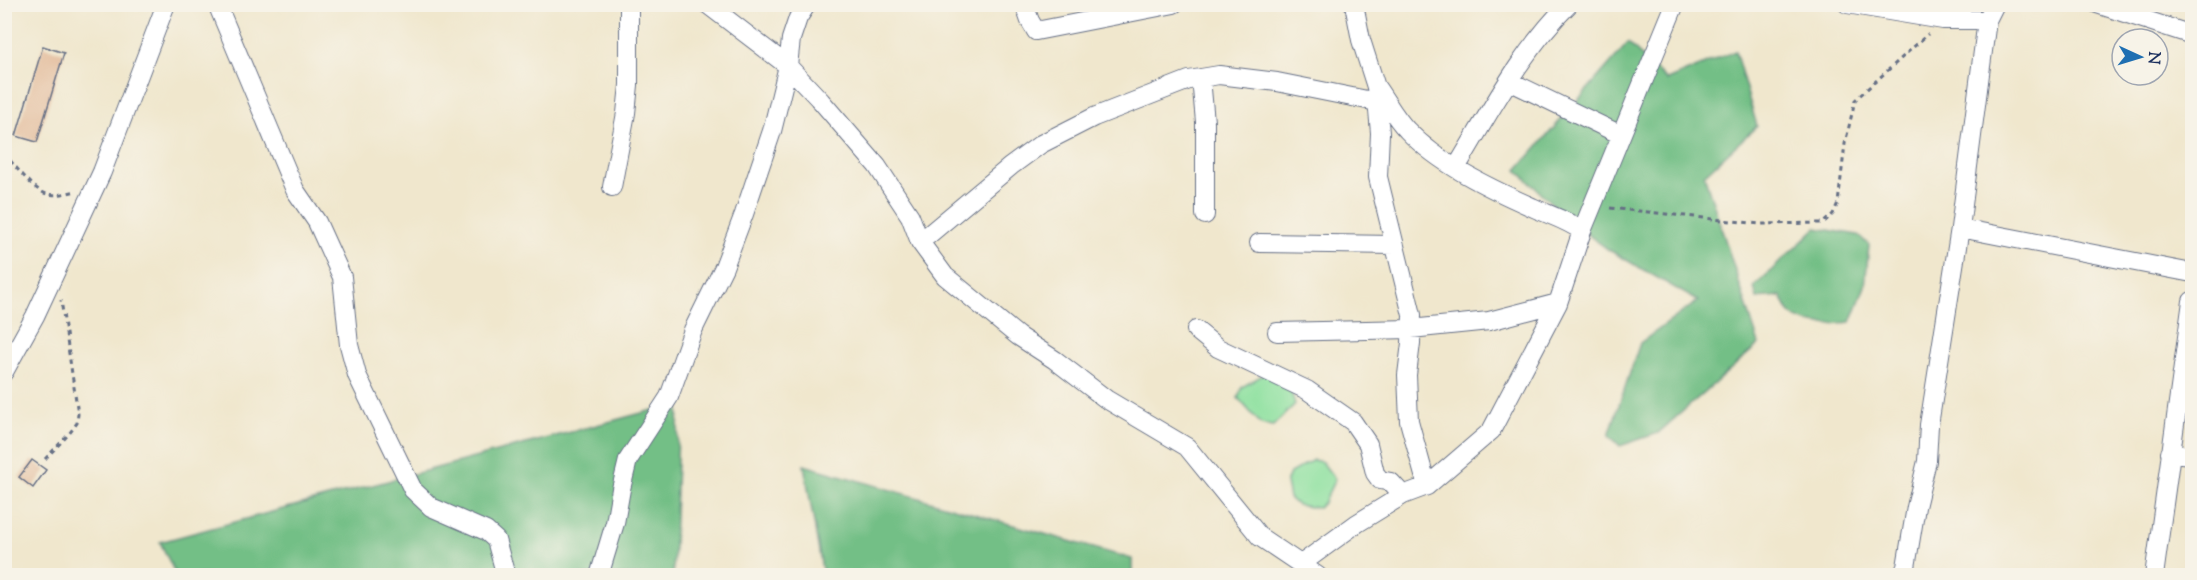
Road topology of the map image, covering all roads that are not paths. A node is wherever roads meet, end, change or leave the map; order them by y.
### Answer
1 (166, 4) edge
2 (217, 4) edge
3 (629, 4) edge
4 (707, 4) edge
5 (807, 4) edge
6 (1024, 4) edge
7 (1174, 4) edge
8 (1354, 4) edge
9 (1569, 4) edge
10 (1675, 4) edge
11 (1847, 4) edge
12 (2097, 4) edge
13 (1990, 13) edge
14 (2193, 35) edge
15 (788, 66) junction
16 (1201, 78) junction
17 (1509, 81) junction
18 (1377, 94) junction
19 (1622, 135) junction
20 (1456, 168) junction
21 (612, 187) dead end
22 (1205, 215) dead end
23 (1960, 228) junction
24 (1582, 231) junction
25 (920, 242) junction
26 (1259, 243) dead end
27 (1395, 245) junction
28 (2193, 273) edge
29 (2193, 301) edge
30 (1558, 303) junction
31 (1411, 329) junction
32 (1196, 330) dead end
33 (1277, 332) dead end
34 (4, 372) edge
35 (2170, 453) junction
36 (2193, 455) edge
37 (1427, 486) junction
38 (1403, 495) junction
39 (1301, 564) junction
40 (506, 576) edge
41 (599, 576) edge
42 (1318, 576) edge
43 (1902, 576) edge
44 (2154, 576) edge

1 - 34 street
2 - 40 street
3 - 21 street
4 - 15 street
5 - 15 street
6 - 7 street
8 - 18 street
9 - 17 street
10 - 19 street
11 - 13 street
12 - 14 street
13 - 23 street
15 - 25 street
15 - 41 street
16 - 18 street
16 - 22 street
16 - 25 street
17 - 19 street
17 - 20 street
18 - 20 street
18 - 27 street
19 - 24 street
20 - 24 street
23 - 28 street
23 - 43 street
24 - 30 street
25 - 39 street
26 - 27 street
27 - 31 street
29 - 35 street
30 - 31 street
30 - 37 street
31 - 33 street
31 - 37 street
32 - 38 street
35 - 36 street
35 - 44 street
37 - 38 street
38 - 39 street
39 - 42 street

